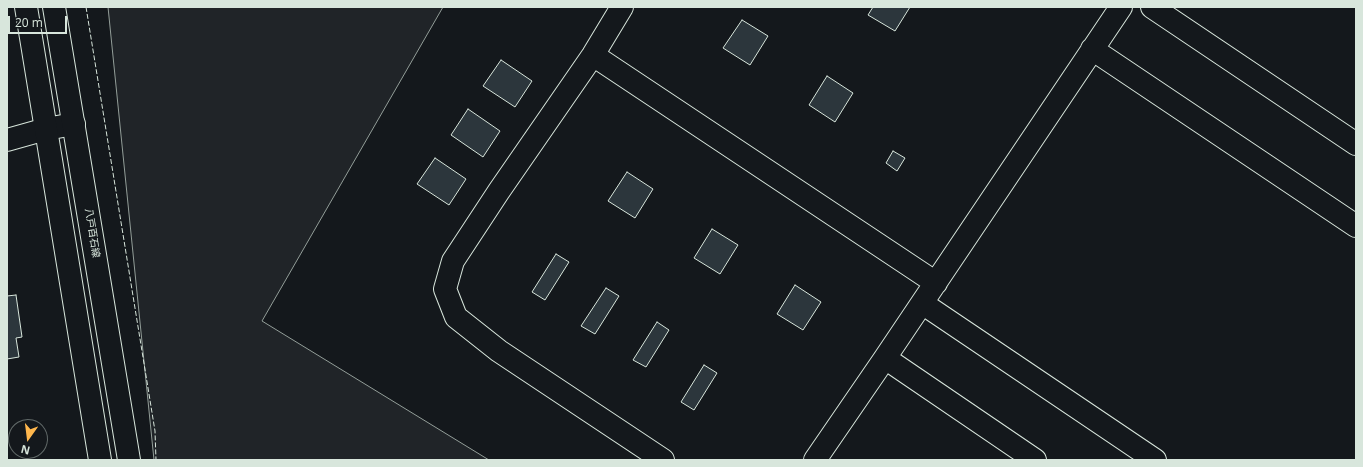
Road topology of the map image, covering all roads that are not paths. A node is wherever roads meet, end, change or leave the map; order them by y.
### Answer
1 (26, 7) edge
2 (54, 7) edge
3 (622, 7) edge
4 (1152, 7) edge
5 (1118, 8) edge
6 (1092, 49) junction
7 (593, 55) junction
8 (74, 124) junction
9 (46, 129) junction
10 (7, 140) edge
11 (1356, 144) edge
12 (1356, 226) edge
13 (936, 283) junction
14 (922, 303) junction
15 (885, 358) junction
16 (100, 460) edge
17 (129, 460) edge
18 (663, 460) edge
19 (815, 460) edge
20 (1035, 460) edge
21 (1156, 460) edge

1 - 9 main road
2 - 8 main road, 八戸百石線
3 - 7 main road
4 - 11 main road
5 - 6 main road
6 - 12 main road
6 - 13 main road
7 - 13 main road
7 - 18 main road
8 - 9 main road
8 - 17 main road, 八戸百石線
9 - 10 main road
9 - 16 main road
13 - 14 main road
14 - 15 main road
14 - 21 main road
15 - 19 main road
15 - 20 main road

